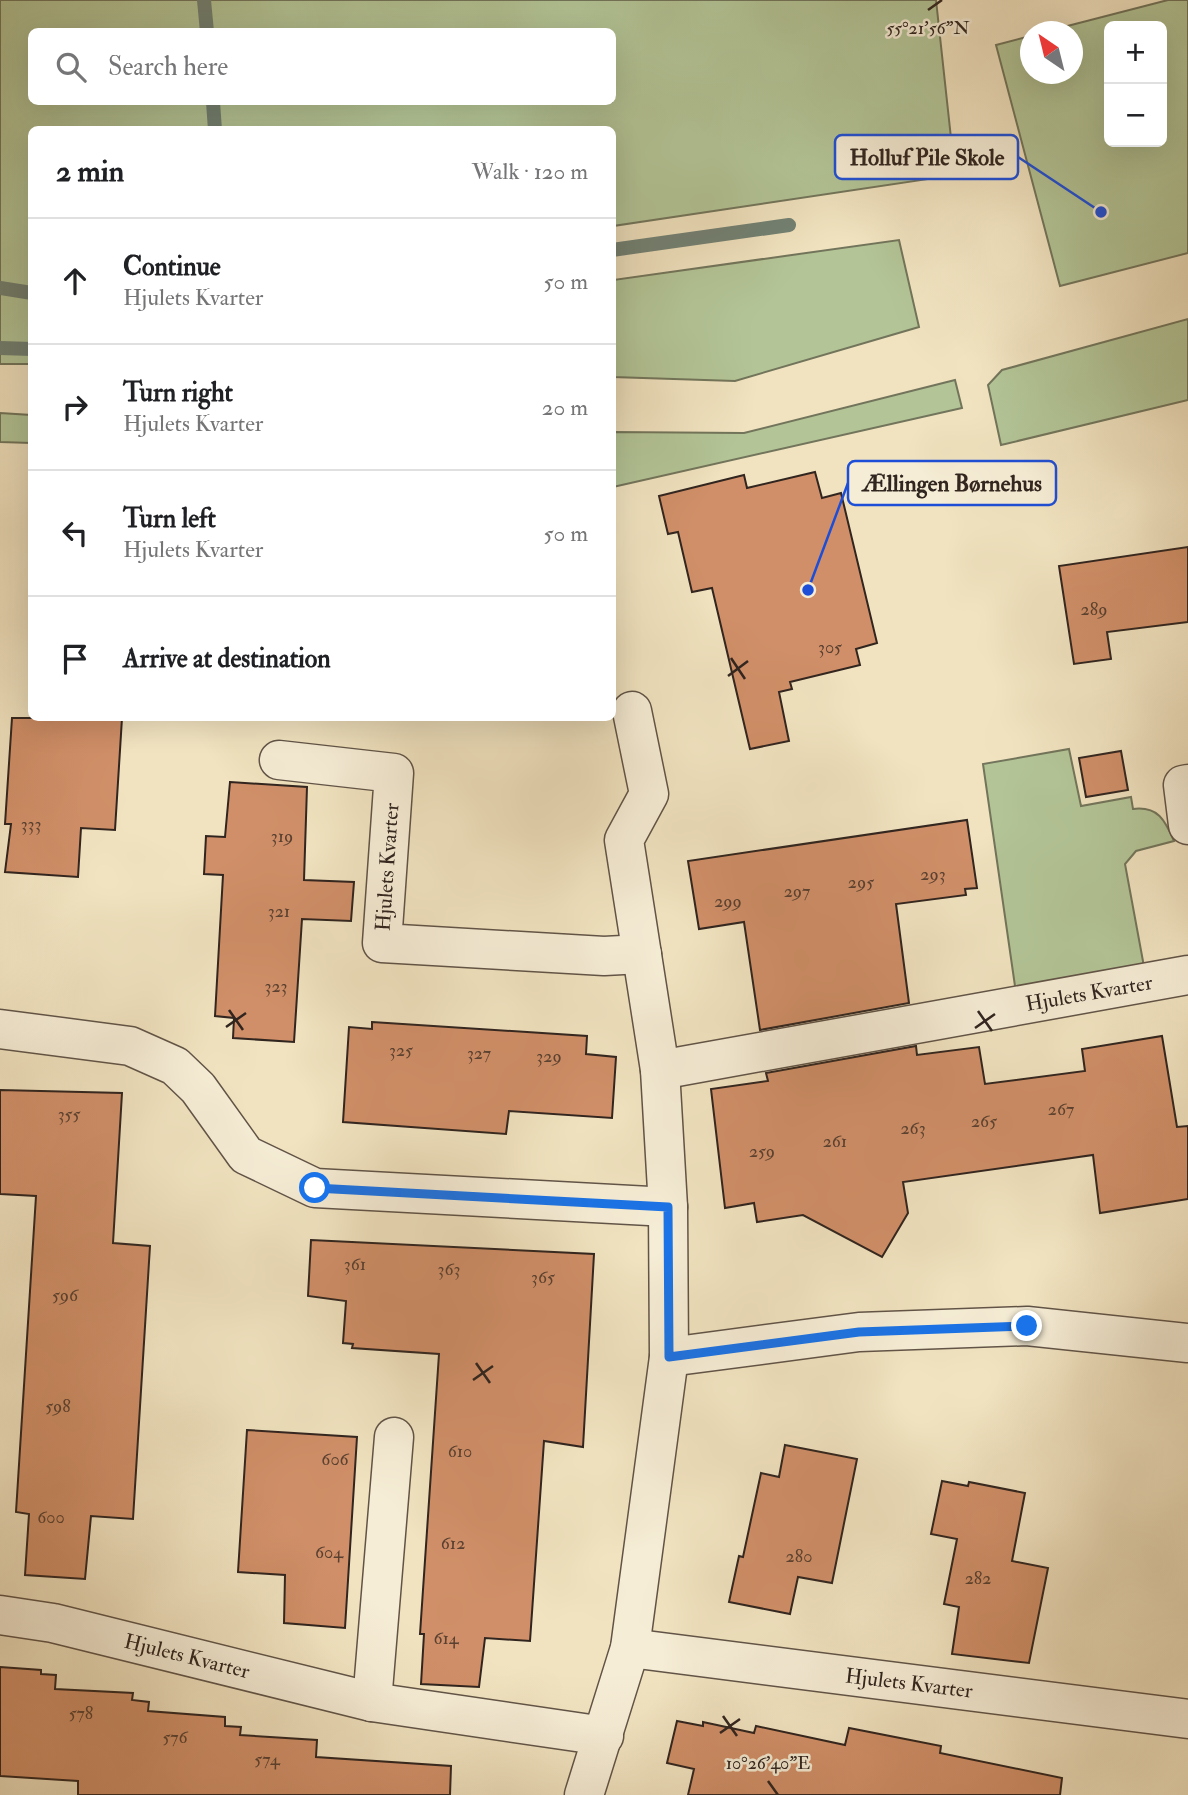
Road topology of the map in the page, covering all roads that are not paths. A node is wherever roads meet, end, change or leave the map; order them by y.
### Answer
1 (632, 711) dead end
2 (279, 760) dead end
3 (1188, 784) edge
4 (1188, 825) edge
5 (642, 954) junction
6 (1188, 975) edge
7 (0, 1029) edge
8 (660, 1070) junction
9 (668, 1207) junction
10 (1188, 1343) edge
11 (669, 1357) junction
12 (394, 1437) dead end
13 (0, 1615) edge
14 (631, 1648) junction
15 (372, 1702) junction
16 (1188, 1718) edge
17 (604, 1736) junction
18 (584, 1795) edge

1 - 5 street
2 - 5 street, Hjulets Kvarter
3 - 4 street
5 - 8 street
6 - 8 street, Hjulets Kvarter
7 - 9 street
8 - 9 street
9 - 11 street
10 - 11 street
11 - 14 street
12 - 15 street
13 - 15 street, Hjulets Kvarter
14 - 16 street, Hjulets Kvarter
14 - 17 street
15 - 17 street, Hjulets Kvarter
17 - 18 street

